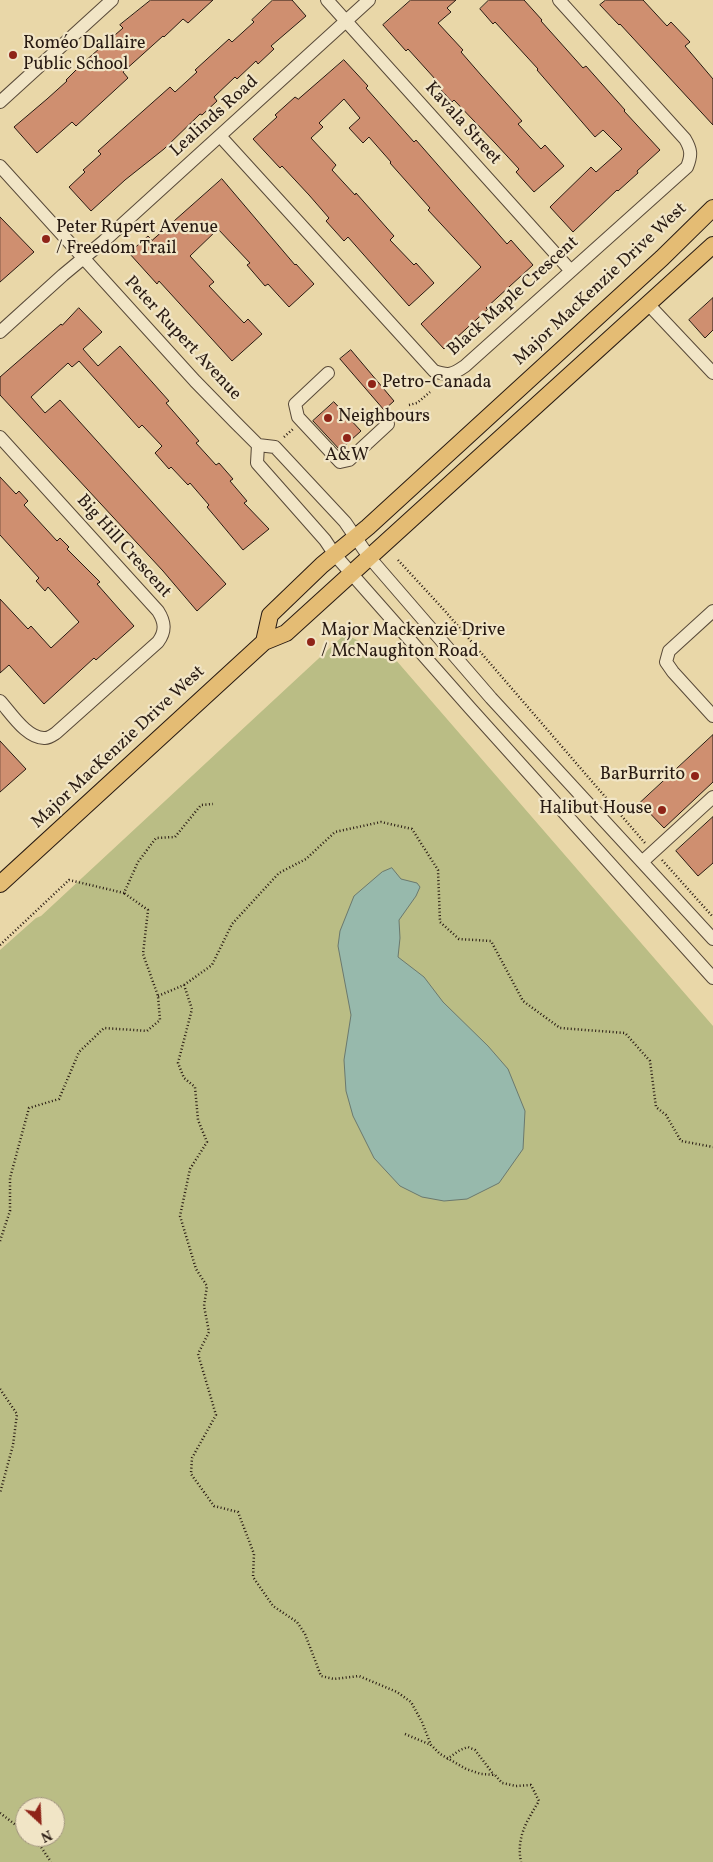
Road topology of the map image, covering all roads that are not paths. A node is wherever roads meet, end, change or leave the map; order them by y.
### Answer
1 (112, 0) edge
2 (328, 0) edge
3 (368, 0) edge
4 (559, 0) edge
5 (346, 20) junction
6 (0, 102) edge
7 (220, 136) junction
8 (0, 166) edge
9 (713, 208) edge
10 (713, 245) edge
11 (83, 258) junction
12 (571, 271) junction
13 (649, 305) junction
14 (0, 332) edge
15 (328, 373) dead end
16 (713, 373) edge
17 (388, 424) dead end
18 (0, 436) edge
19 (258, 445) junction
20 (355, 538) junction
21 (335, 555) junction
22 (369, 557) junction
23 (351, 573) junction
24 (713, 611) edge
25 (264, 642) junction
26 (0, 701) edge
27 (713, 716) edge
28 (713, 797) edge
29 (642, 862) junction
30 (0, 884) edge
31 (713, 939) edge
32 (713, 978) edge

1 - 6 street
2 - 5 street, Kavala Street
3 - 5 street, Lealinds Road
4 - 12 street, Black Maple Crescent
5 - 7 street, Lealinds Road
5 - 12 street, Kavala Street
7 - 11 street, Lealinds Road
7 - 12 street, Black Maple Crescent
8 - 11 street, Peter Rupert Avenue
9 - 20 main road, Major MacKenzie Drive West
10 - 13 main road, Major MacKenzie Drive West
11 - 14 street, Lealinds Road
11 - 19 street, Peter Rupert Avenue
13 - 16 street
13 - 22 main road, Major MacKenzie Drive West
15 - 17 street
18 - 26 street, Big Hill Crescent
19 - 20 street, Peter Rupert Avenue
19 - 21 street
20 - 21 main road, Major MacKenzie Drive West
20 - 22 street, Peter Rupert Avenue
21 - 23 street
21 - 25 main road, Major MacKenzie Drive West
22 - 23 main road, Major MacKenzie Drive West
22 - 29 street, Peter Rupert Avenue
23 - 25 main road, Major MacKenzie Drive West
23 - 32 street
24 - 27 street
25 - 30 main road, Major MacKenzie Drive West
28 - 29 street
29 - 31 street, Peter Rupert Avenue

